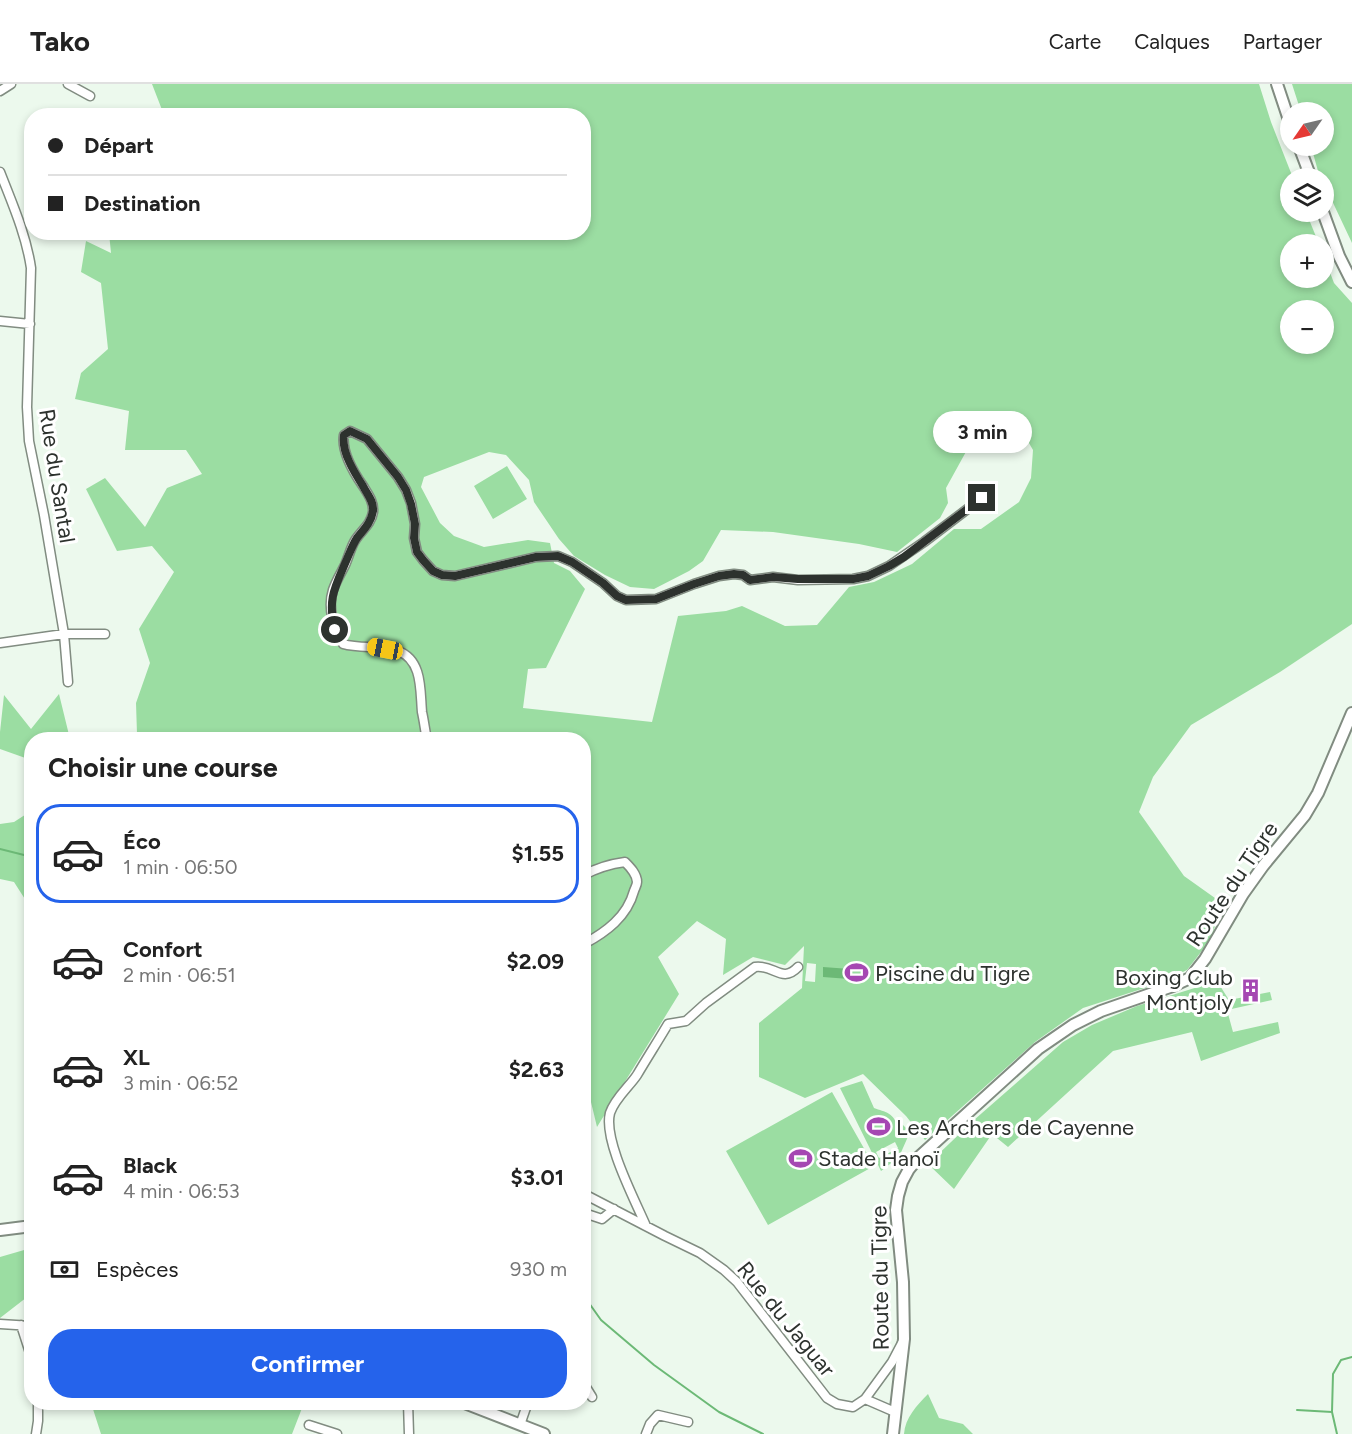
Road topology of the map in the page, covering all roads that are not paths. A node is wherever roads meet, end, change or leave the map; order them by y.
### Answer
1 (10, 84) edge
2 (68, 84) edge
3 (1277, 84) edge
4 (0, 91) edge
5 (90, 96) dead end
6 (1283, 102) edge
7 (0, 172) edge
8 (1327, 222) edge
9 (24, 235) edge
10 (25, 240) edge
11 (1352, 282) edge
12 (0, 321) edge
13 (30, 324) junction
14 (982, 498) dead end
15 (64, 634) junction
16 (105, 634) dead end
17 (0, 644) edge
18 (68, 682) dead end
19 (1352, 713) edge
20 (426, 732) edge
21 (591, 872) edge
22 (591, 940) edge
23 (798, 968) dead end
24 (591, 1198) edge
25 (614, 1209) junction
26 (591, 1215) edge
27 (646, 1226) junction
28 (24, 1227) edge
29 (0, 1230) edge
30 (0, 1324) edge
31 (21, 1325) junction
32 (24, 1325) edge
33 (24, 1334) edge
34 (904, 1339) junction
35 (882, 1376) junction
36 (899, 1381) junction
37 (865, 1400) junction
38 (38, 1410) edge
39 (408, 1410) edge
40 (482, 1410) edge
41 (525, 1410) edge
42 (895, 1412) junction
43 (688, 1422) dead end
44 (309, 1425) dead end
45 (520, 1425) junction
46 (36, 1434) edge
47 (337, 1434) edge
48 (409, 1434) edge
49 (544, 1434) edge
50 (646, 1434) edge
51 (893, 1434) edge

1 - 4 street
2 - 5 street
3 - 6 main road
7 - 9 street, Rue du Santal
8 - 11 main road
10 - 13 street, Rue du Santal
12 - 13 street
13 - 15 street, Rue du Santal
14 - 20 street
15 - 16 street
15 - 17 street
15 - 18 street, Rue du Santal
19 - 34 main road, Route du Tigre
21 - 22 street
23 - 27 street
24 - 25 street, Rue du Jaguar
25 - 26 street
25 - 27 street, Rue du Jaguar
27 - 37 street, Rue du Jaguar
28 - 29 main road
30 - 31 street
31 - 32 street
31 - 33 street
34 - 35 street
34 - 36 main road, Route du Tigre
35 - 36 street
35 - 37 street
36 - 42 main road, Route du Tigre
37 - 42 street
38 - 46 street
39 - 48 street
40 - 45 main road
41 - 45 street
42 - 51 main road, Route du Tigre
43 - 50 street
44 - 47 street
45 - 49 main road

